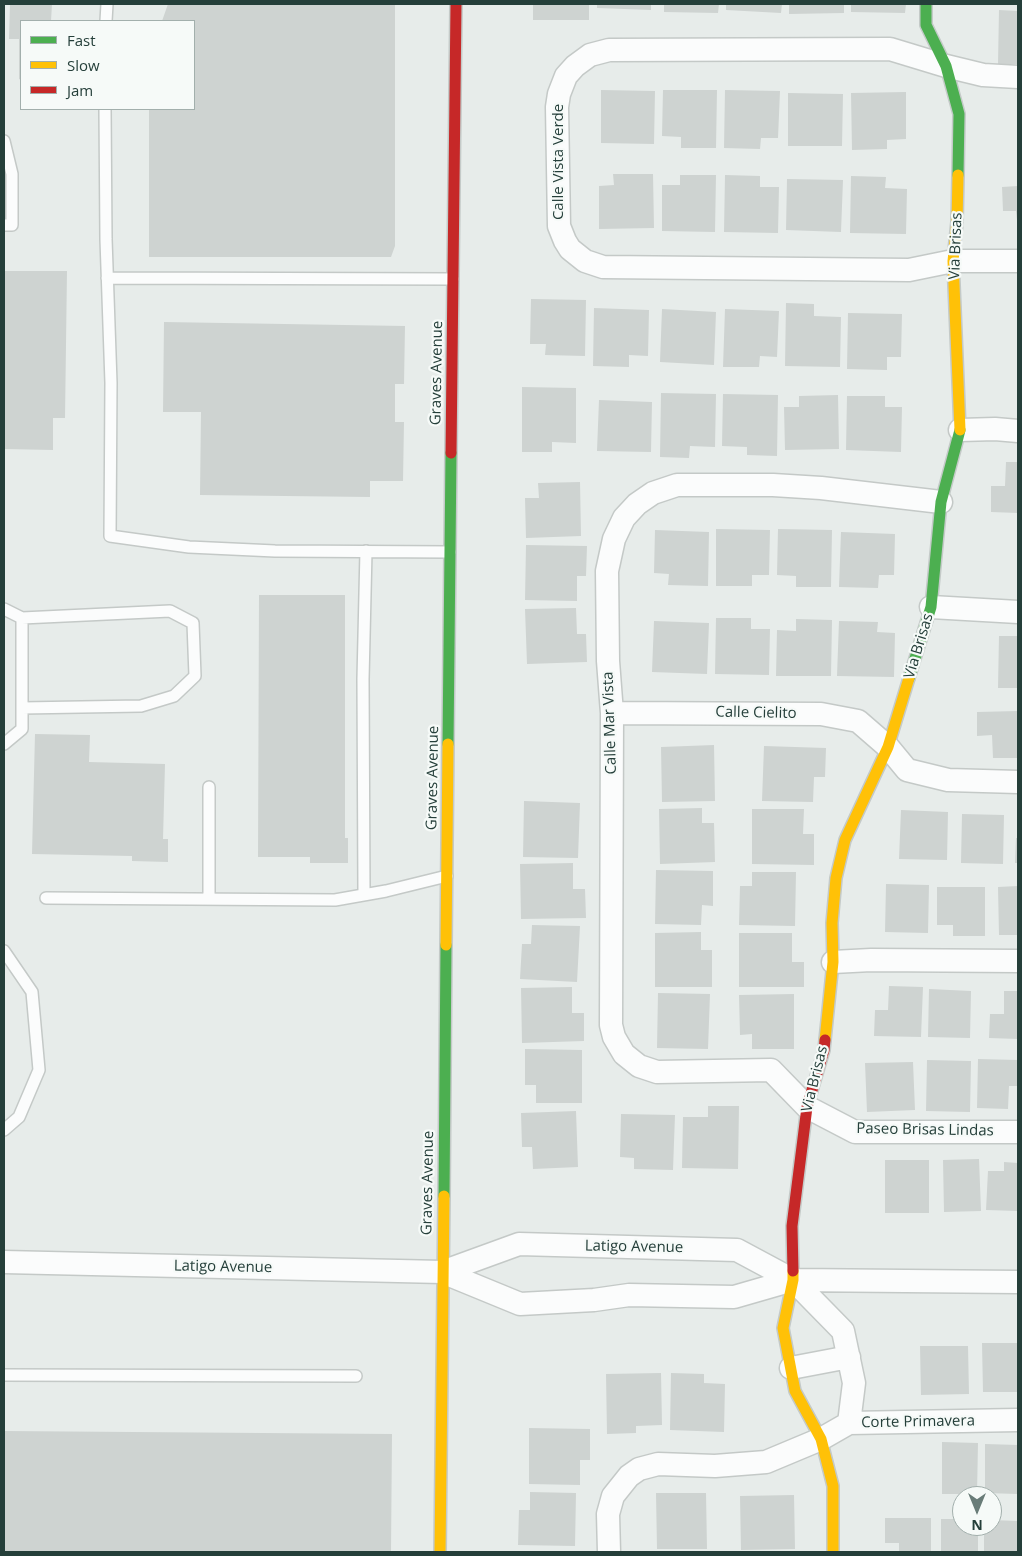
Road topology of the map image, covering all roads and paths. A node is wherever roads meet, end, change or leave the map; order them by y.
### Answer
1 (107, 4) edge
2 (456, 4) edge
3 (926, 4) edge
4 (106, 20) edge
5 (946, 66) junction
6 (1018, 77) edge
7 (105, 110) edge
8 (4, 141) edge
9 (4, 225) edge
10 (953, 261) junction
11 (1018, 261) edge
12 (107, 278) junction
13 (453, 279) junction
14 (960, 430) junction
15 (1018, 431) edge
16 (941, 502) junction
17 (366, 552) junction
18 (450, 552) junction
19 (931, 607) junction
20 (4, 609) edge
21 (1018, 612) edge
22 (22, 618) junction
23 (22, 708) junction
24 (612, 712) junction
25 (4, 744) edge
26 (888, 747) junction
27 (1018, 782) edge
28 (209, 787) dead end
29 (447, 876) junction
30 (364, 895) junction
31 (46, 898) dead end
32 (209, 899) junction
33 (4, 950) edge
34 (833, 962) junction
35 (1018, 962) edge
36 (807, 1107) junction
37 (4, 1130) edge
38 (1018, 1132) edge
39 (4, 1262) edge
40 (442, 1272) junction
41 (793, 1280) junction
42 (1018, 1282) edge
43 (849, 1357) junction
44 (791, 1368) junction
45 (4, 1375) edge
46 (356, 1376) dead end
47 (1018, 1420) edge
48 (849, 1423) junction
49 (821, 1439) junction
50 (440, 1552) edge
51 (609, 1552) edge
52 (833, 1552) edge

1 - 4 lane
2 - 13 street, Graves Avenue
3 - 5 street, Via Brisas
5 - 6 street, Calle Vista Verde
5 - 10 street, Via Brisas
5 - 10 street, Calle Vista Verde
7 - 12 lane
8 - 9 lane
10 - 11 street, Calle Vista Verde
10 - 14 street, Via Brisas
12 - 13 lane
12 - 17 lane
13 - 18 street, Graves Avenue
14 - 15 street
14 - 16 street, Via Brisas
16 - 19 street, Via Brisas
16 - 24 street, Calle Mar Vista
17 - 18 lane
17 - 30 lane
18 - 29 street, Graves Avenue
19 - 21 street
19 - 26 street, Via Brisas
20 - 22 lane
22 - 23 lane
22 - 23 lane
23 - 25 lane
24 - 26 street, Calle Cielito
24 - 36 street, Calle Mar Vista
26 - 27 street, Calle Cielito
26 - 34 street, Via Brisas
28 - 32 lane
29 - 30 lane
29 - 40 street, Graves Avenue
30 - 32 lane
31 - 32 lane
33 - 37 lane
34 - 35 street
34 - 36 street, Via Brisas
36 - 38 street, Paseo Brisas Lindas
36 - 41 street, Via Brisas
39 - 40 street, Latigo Avenue
40 - 41 street, Latigo Avenue
40 - 41 street, Latigo Avenue
40 - 50 street, Graves Avenue
41 - 42 street, Latigo Avenue
41 - 43 street
41 - 44 street, Via Brisas
43 - 44 street
43 - 48 street
44 - 49 street, Via Brisas
45 - 46 lane
47 - 48 street, Corte Primavera
48 - 49 street, Corte Primavera
49 - 51 street, Corte Primavera
49 - 52 street, Via Brisas

